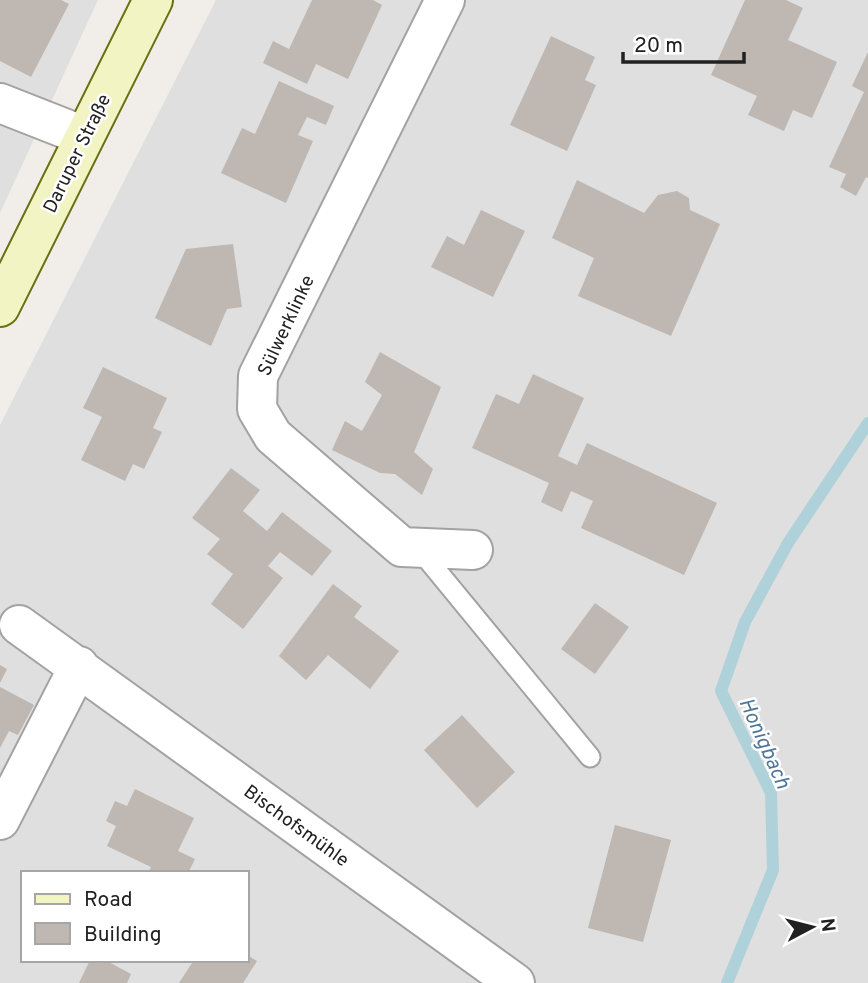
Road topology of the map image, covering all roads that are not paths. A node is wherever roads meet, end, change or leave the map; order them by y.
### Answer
1 (153, 0) edge
2 (445, 0) edge
3 (0, 103) edge
4 (84, 136) junction
5 (0, 307) edge
6 (419, 548) junction
7 (473, 551) dead end
8 (19, 625) dead end
9 (79, 666) junction
10 (590, 757) dead end
11 (0, 820) edge
12 (515, 983) edge

1 - 4 street, Daruper Straße
2 - 6 street, Sülwerklinke
3 - 4 street
4 - 5 street, Daruper Straße
6 - 7 street, Sülwerklinke
6 - 10 lane
8 - 9 street, Bischofsmühle
9 - 11 street
9 - 12 street, Bischofsmühle

